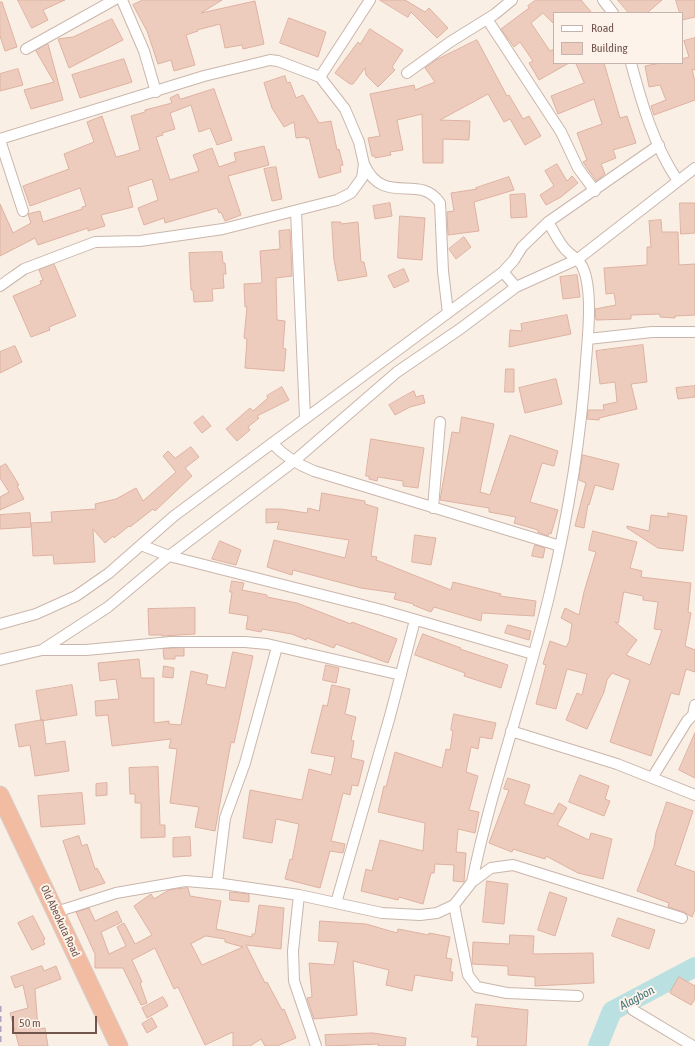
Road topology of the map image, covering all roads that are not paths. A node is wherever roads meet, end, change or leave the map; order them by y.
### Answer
1 (114, 0) edge
2 (122, 0) edge
3 (370, 0) edge
4 (512, 0) edge
5 (603, 0) edge
6 (612, 12) edge
7 (487, 19) junction
8 (26, 49) dead end
9 (631, 64) edge
10 (407, 73) dead end
11 (320, 77) junction
12 (156, 92) junction
13 (0, 140) edge
14 (659, 145) junction
15 (364, 164) junction
16 (695, 168) edge
17 (678, 181) junction
18 (595, 191) junction
19 (23, 211) dead end
20 (296, 211) junction
21 (548, 222) junction
22 (578, 259) junction
23 (503, 272) junction
24 (0, 286) edge
25 (516, 288) junction
26 (448, 313) junction
27 (695, 332) edge
28 (588, 340) junction
29 (305, 417) junction
30 (440, 422) dead end
31 (272, 443) junction
32 (293, 462) junction
33 (433, 508) junction
34 (141, 545) junction
35 (560, 546) junction
36 (169, 556) junction
37 (415, 620) junction
38 (0, 624) edge
39 (277, 647) junction
40 (42, 650) junction
41 (533, 654) junction
42 (0, 660) edge
43 (401, 675) junction
44 (695, 705) edge
45 (511, 730) junction
46 (652, 778) junction
47 (0, 795) edge
48 (695, 795) edge
49 (472, 882) junction
50 (217, 883) junction
51 (298, 895) junction
52 (336, 903) junction
53 (454, 905) junction
54 (56, 912) junction
55 (682, 918) dead end
56 (578, 996) dead end
57 (633, 1010) dead end
58 (119, 1046) edge
59 (316, 1046) edge
60 (693, 1046) edge

1 - 8 street
2 - 12 street
3 - 11 street
4 - 7 street
5 - 6 street
7 - 10 street
7 - 18 street
9 - 14 street
11 - 12 street
11 - 15 street
12 - 13 street
13 - 19 street
14 - 17 street
14 - 18 street
15 - 20 street
15 - 26 street
16 - 17 street
17 - 22 street
18 - 21 street
20 - 24 street
20 - 29 street
21 - 22 street
21 - 23 street
22 - 25 street
22 - 28 street
23 - 25 street
23 - 26 street
25 - 32 street
26 - 29 street
27 - 28 street
28 - 35 street
29 - 31 street
30 - 33 street
31 - 32 street
31 - 34 street
32 - 33 street
32 - 36 street
33 - 35 street
34 - 36 street
34 - 38 street
35 - 41 street
36 - 37 street
36 - 40 street
37 - 41 street
37 - 43 street
39 - 40 street
39 - 43 street
39 - 50 street
40 - 42 street
41 - 45 street
43 - 52 street
44 - 46 street
45 - 46 street
45 - 49 street
46 - 48 street
47 - 54 highway, Old Abeokuta Road
49 - 53 street
49 - 55 street
50 - 51 street
50 - 54 street
51 - 52 street
51 - 59 street
52 - 53 street
53 - 56 street
54 - 58 highway, Old Abeokuta Road
57 - 60 street

